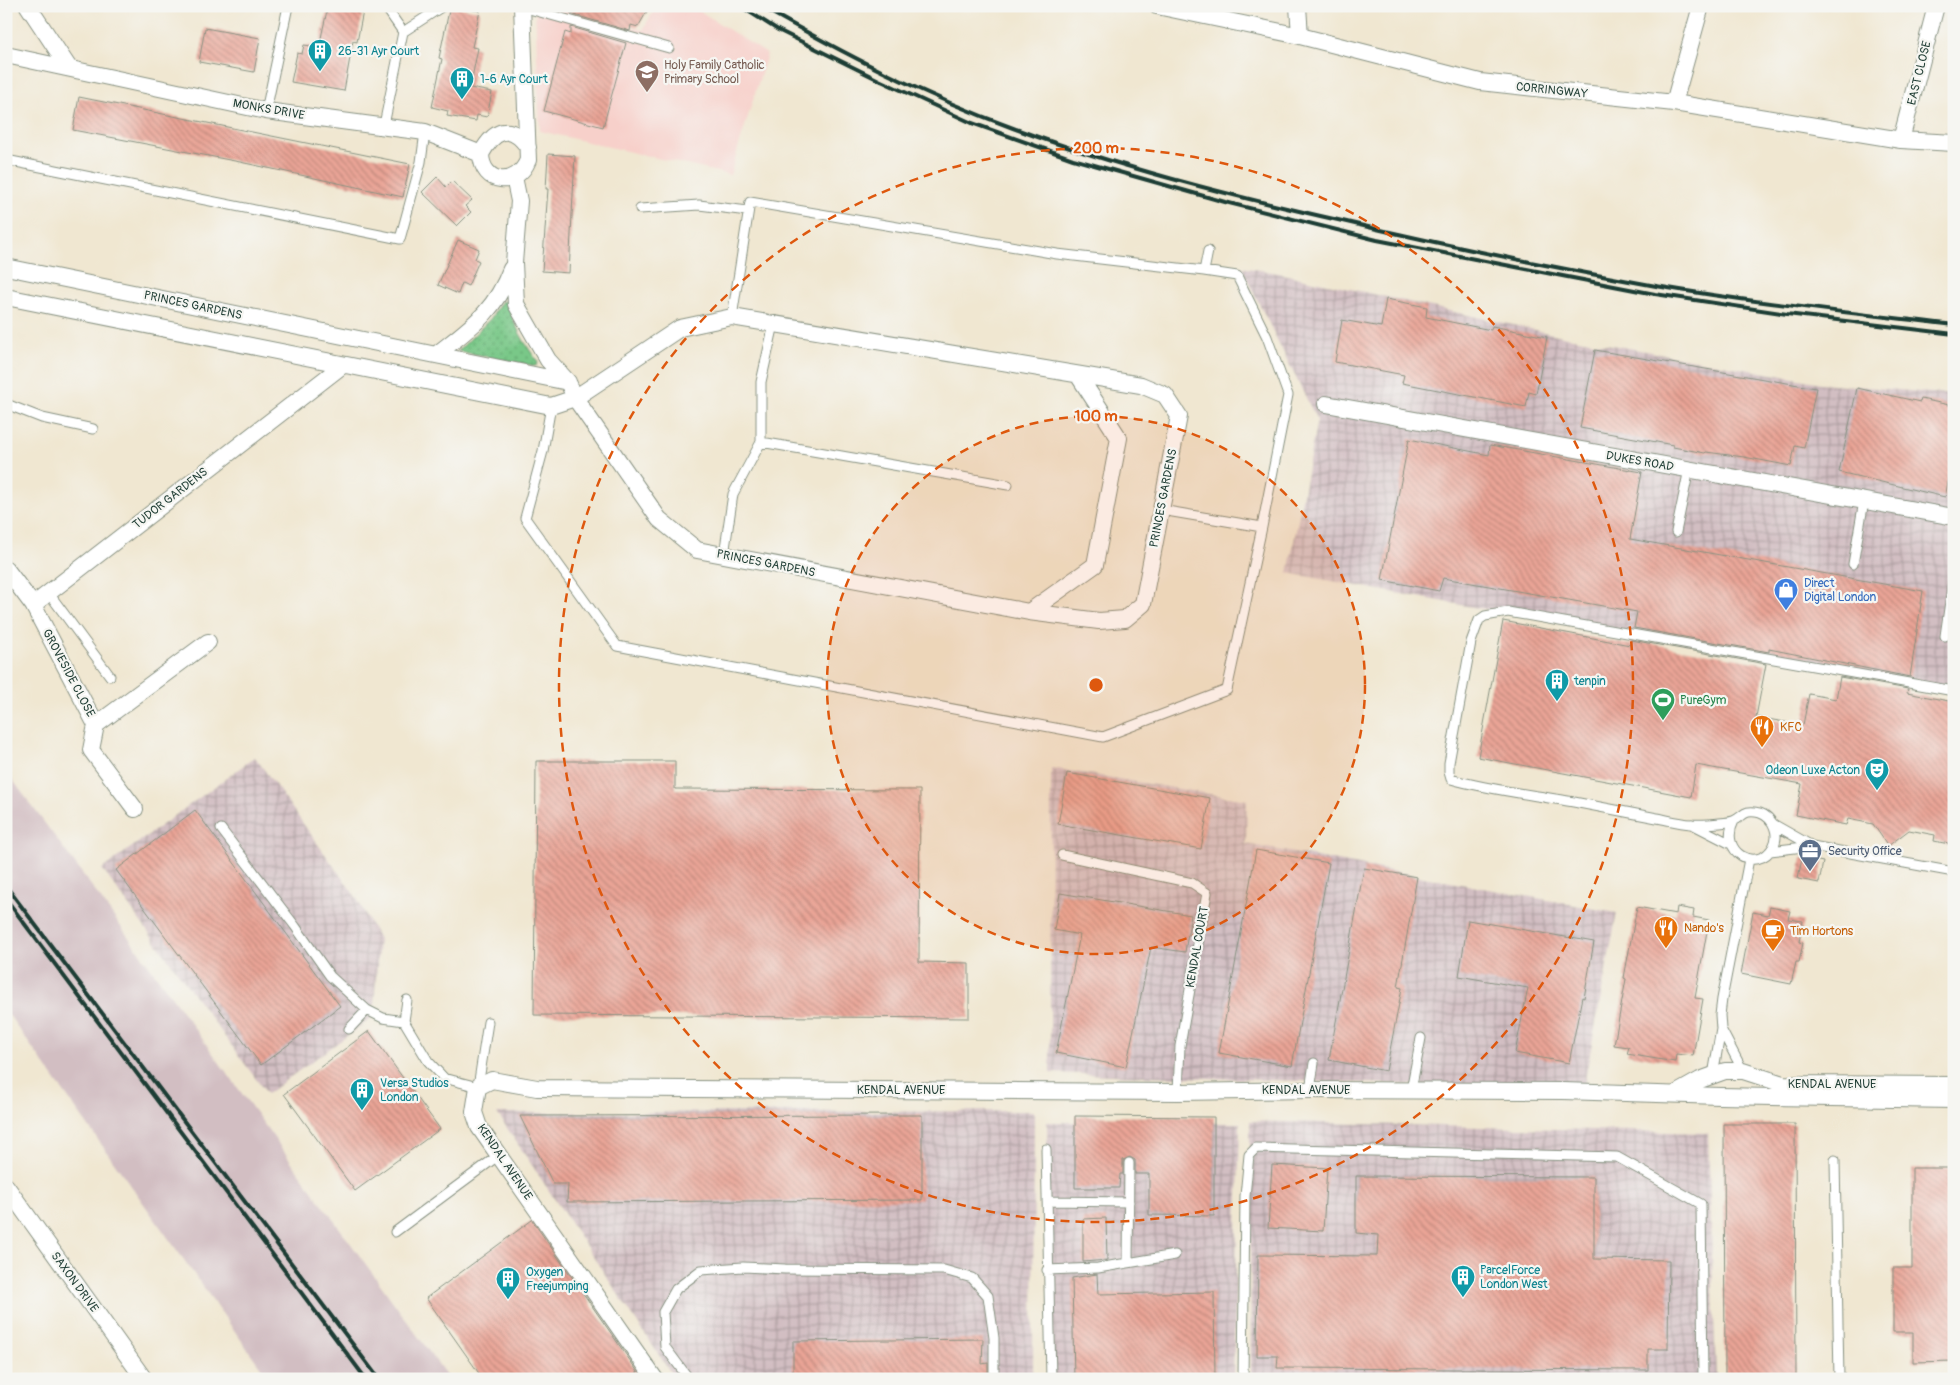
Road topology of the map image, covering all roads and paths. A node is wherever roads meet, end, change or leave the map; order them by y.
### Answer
1 (28, 6) edge
2 (288, 6) edge
3 (384, 6) edge
4 (443, 6) edge
5 (522, 6) edge
6 (1157, 6) edge
7 (1298, 6) edge
8 (1701, 6) edge
9 (1936, 6) edge
10 (403, 32) junction
11 (1300, 36) junction
12 (669, 48) dead end
13 (6, 55) edge
14 (69, 68) junction
15 (1674, 103) junction
16 (266, 111) junction
17 (384, 125) junction
18 (424, 132) junction
19 (1902, 140) junction
20 (524, 142) junction
21 (1954, 143) edge
22 (481, 154) junction
23 (6, 160) edge
24 (514, 177) junction
25 (640, 209) dead end
26 (748, 211) junction
27 (1208, 251) dead end
28 (514, 262) junction
29 (6, 267) edge
30 (1204, 271) junction
31 (6, 296) edge
32 (732, 317) junction
33 (774, 324) junction
34 (379, 343) junction
35 (437, 354) junction
36 (343, 365) junction
37 (373, 371) junction
38 (1078, 375) junction
39 (568, 382) junction
40 (575, 398) junction
41 (6, 404) edge
42 (1326, 404) dead end
43 (550, 406) junction
44 (93, 429) dead end
45 (761, 442) junction
46 (1689, 470) junction
47 (1008, 485) dead end
48 (1864, 501) junction
49 (1161, 510) junction
50 (1954, 517) edge
51 (1262, 527) junction
52 (1676, 532) dead end
53 (724, 555) junction
54 (1853, 564) dead end
55 (6, 569) edge
56 (1954, 574) edge
57 (48, 592) junction
58 (33, 605) junction
59 (1029, 612) junction
60 (1944, 636) dead end
61 (208, 642) dead end
62 (110, 676) dead end
63 (1954, 691) edge
64 (96, 726) junction
65 (135, 809) dead end
66 (1734, 821) junction
67 (1692, 824) junction
68 (1773, 824) junction
69 (221, 829) dead end
70 (1731, 844) junction
71 (1812, 846) junction
72 (1770, 851) junction
73 (1062, 855) dead end
74 (1749, 859) junction
75 (1954, 872) edge
76 (407, 1000) dead end
77 (367, 1010) junction
78 (404, 1022) junction
79 (488, 1022) dead end
80 (350, 1029) dead end
81 (1721, 1029) junction
82 (1421, 1038) dead end
83 (1314, 1063) dead end
84 (1743, 1071) junction
85 (1713, 1075) junction
86 (1954, 1085) edge
87 (478, 1087) junction
88 (1310, 1090) junction
89 (1411, 1090) junction
90 (1178, 1092) junction
91 (1675, 1094) junction
92 (1720, 1096) junction
93 (1954, 1100) edge
94 (1046, 1149) dead end
95 (499, 1155) junction
96 (1835, 1160) dead end
97 (1130, 1162) dead end
98 (6, 1186) edge
99 (1046, 1201) junction
100 (1129, 1202) junction
101 (395, 1232) dead end
102 (1176, 1256) dead end
103 (1128, 1263) junction
104 (1047, 1270) junction
105 (144, 1379) edge
106 (655, 1379) edge
107 (689, 1379) edge
108 (994, 1379) edge
109 (1051, 1379) edge
110 (1243, 1379) edge
111 (1703, 1379) edge
112 (1839, 1379) edge

1 - 14 street
2 - 16 lane
3 - 10 lane
4 - 10 lane
5 - 12 lane
5 - 20 street
6 - 11 street, CORRINGWAY
7 - 11 street
8 - 15 street
9 - 19 street, EAST CLOSE
10 - 17 lane
11 - 15 street, CORRINGWAY
13 - 14 street, MONKS DRIVE
14 - 16 street, MONKS DRIVE
15 - 19 street, CORRINGWAY
16 - 17 street, MONKS DRIVE
17 - 18 street, MONKS DRIVE
18 - 22 street, MONKS DRIVE
18 - 23 lane
19 - 21 street, CORRINGWAY
20 - 22 street
20 - 24 street
22 - 24 street
24 - 28 street
25 - 26 lane
26 - 30 lane
26 - 32 lane
27 - 30 lane
28 - 35 street
28 - 39 street, PRINCES GARDENS
29 - 34 street, PRINCES GARDENS
30 - 51 lane
31 - 36 street, PRINCES GARDENS
32 - 33 street, PRINCES GARDENS
32 - 40 street, PRINCES GARDENS
33 - 38 street, PRINCES GARDENS
33 - 45 lane
34 - 35 street, PRINCES GARDENS
34 - 37 street
35 - 39 street, PRINCES GARDENS
36 - 37 street, PRINCES GARDENS
36 - 57 street, TUDOR GARDENS
37 - 43 street, PRINCES GARDENS
38 - 49 street, PRINCES GARDENS
38 - 59 street
39 - 40 street, PRINCES GARDENS
40 - 43 street, PRINCES GARDENS
40 - 53 street, PRINCES GARDENS
41 - 44 lane
42 - 46 street, DUKES ROAD
43 - 51 lane
45 - 47 lane
45 - 53 lane
46 - 48 street, DUKES ROAD
46 - 52 lane
48 - 50 street, DUKES ROAD
48 - 54 lane
49 - 51 lane
49 - 59 street, PRINCES GARDENS
53 - 59 street, PRINCES GARDENS
55 - 58 street
56 - 60 lane
57 - 58 street, TUDOR GARDENS
57 - 62 lane
58 - 64 street, GROVESIDE CLOSE
61 - 64 street, GROVESIDE CLOSE
63 - 67 lane
64 - 65 street
66 - 67 lane
66 - 68 lane
66 - 70 lane
67 - 70 lane
68 - 71 lane
68 - 72 lane
69 - 77 lane
70 - 74 lane
71 - 72 lane
71 - 75 lane
72 - 74 lane
73 - 90 lane, KENDAL COURT
74 - 81 lane
76 - 78 lane
77 - 78 lane
77 - 80 lane
78 - 87 lane
79 - 87 lane
81 - 84 lane
81 - 85 lane
82 - 89 lane
83 - 88 lane
84 - 85 street, KENDAL AVENUE
84 - 86 street, KENDAL AVENUE
85 - 91 street, KENDAL AVENUE
85 - 92 street
87 - 90 street, KENDAL AVENUE
87 - 95 street, KENDAL AVENUE
88 - 89 street, KENDAL AVENUE
88 - 90 street, KENDAL AVENUE
89 - 91 street, KENDAL AVENUE
91 - 92 street, KENDAL AVENUE
92 - 93 street, KENDAL AVENUE
94 - 99 lane
95 - 101 lane
95 - 106 street, KENDAL AVENUE
96 - 112 lane
97 - 100 lane
98 - 105 street, SAXON DRIVE
99 - 100 lane
99 - 104 lane
100 - 103 lane
102 - 103 lane
103 - 104 lane
104 - 109 lane
107 - 108 lane
110 - 111 lane

